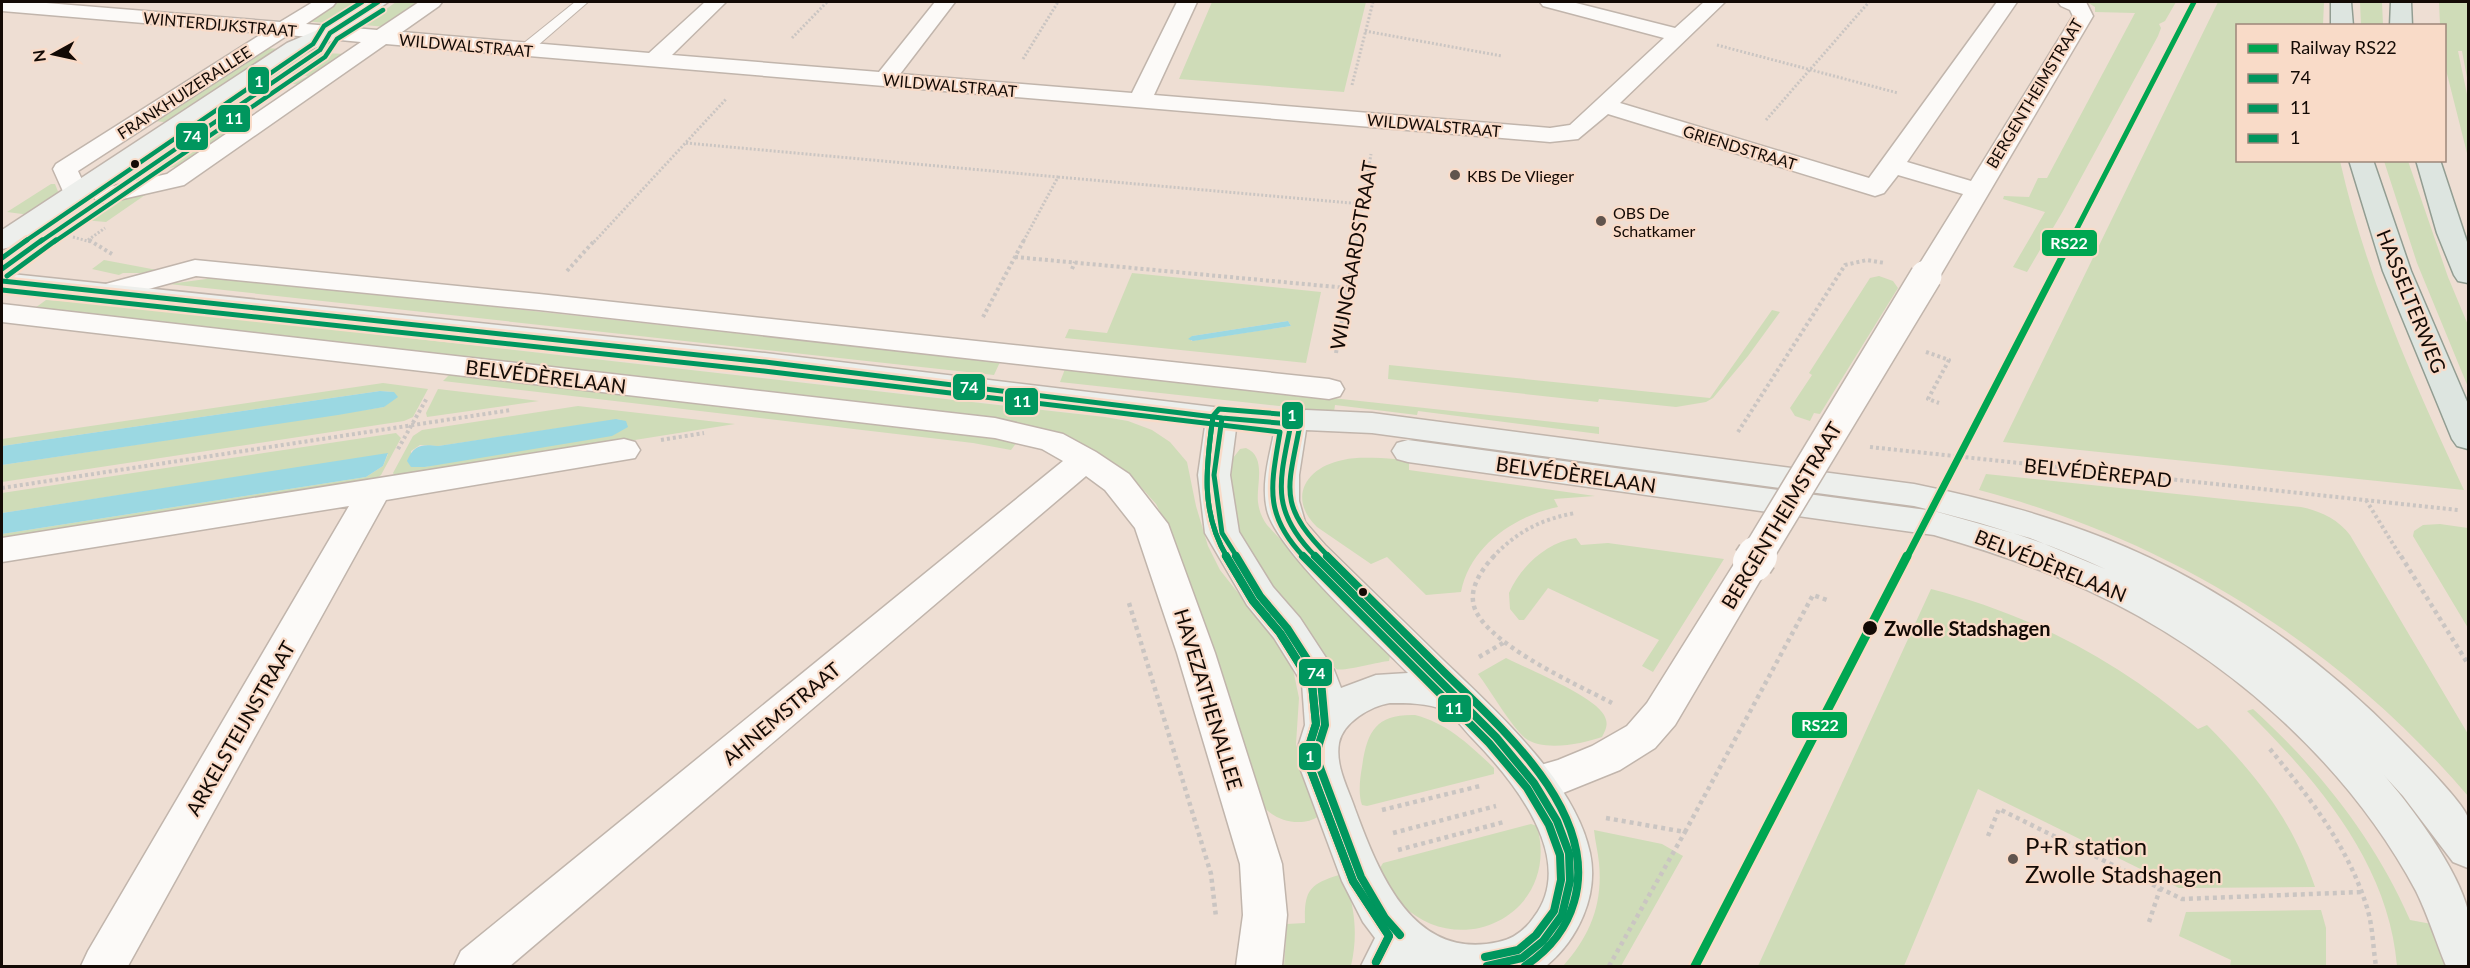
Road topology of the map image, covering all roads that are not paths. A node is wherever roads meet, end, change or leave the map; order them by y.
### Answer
1 (134, 2) edge
2 (326, 2) edge
3 (378, 2) edge
4 (432, 2) edge
5 (582, 2) edge
6 (716, 2) edge
7 (945, 2) edge
8 (1187, 2) edge
9 (1550, 2) edge
10 (1714, 2) edge
11 (2007, 2) edge
12 (2068, 2) edge
13 (2341, 2) edge
14 (2401, 2) edge
15 (2, 5) edge
16 (110, 14) junction
17 (2342, 24) edge
18 (2401, 24) edge
19 (282, 30) junction
20 (330, 33) junction
21 (1678, 35) junction
22 (380, 38) junction
23 (524, 51) junction
24 (653, 61) junction
25 (884, 80) junction
26 (1140, 101) junction
27 (1605, 106) junction
28 (2362, 162) edge
29 (2429, 162) edge
30 (1892, 166) junction
31 (1976, 190) junction
32 (75, 193) junction
33 (105, 195) junction
34 (2, 241) edge
35 (2, 269) edge
36 (2469, 275) edge
37 (2, 281) edge
38 (112, 291) junction
39 (2, 313) edge
40 (1020, 356) junction
41 (1329, 389) road end
42 (1017, 392) junction
43 (1222, 418) junction
44 (1291, 424) junction
45 (2469, 439) edge
46 (624, 450) dead end
47 (1085, 460) junction
48 (375, 490) junction
49 (2, 550) edge
50 (1462, 700) junction
51 (1325, 725) junction
52 (1534, 783) junction
53 (2469, 849) edge
54 (1392, 951) edge
55 (2469, 964) edge
56 (104, 966) edge
57 (477, 966) edge
58 (1259, 966) edge
59 (1466, 966) edge

1 - 16 street
2 - 19 street, FRANKHUIZERALLEE
3 - 20 main road, FRANKHUIZERALLEE
4 - 22 street, FRANKHUIZERALLEE
5 - 23 lane
6 - 24 street
7 - 25 street
8 - 26 street
9 - 21 street
10 - 21 street
11 - 30 street
12 - 31 street, BERGENTHEIMSTRAAT
13 - 17 main road
14 - 18 main road
15 - 16 street, WINTERDIJKSTRAAT
16 - 19 street, WINTERDIJKSTRAAT
19 - 20 street, WINTERDIJKSTRAAT
19 - 32 street, FRANKHUIZERALLEE
20 - 22 street, WILDWALSTRAAT
20 - 32 main road, FRANKHUIZERALLEE
20 - 33 main road, FRANKHUIZERALLEE
21 - 27 street
22 - 23 street, WILDWALSTRAAT
22 - 33 street, FRANKHUIZERALLEE
23 - 24 street, WILDWALSTRAAT
24 - 25 street, WILDWALSTRAAT
25 - 26 street, WILDWALSTRAAT
26 - 27 street, WILDWALSTRAAT
27 - 30 street, GRIENDSTRAAT
28 - 45 main road, HASSELTERWEG
29 - 36 main road
30 - 31 street, BERGENTHEIMSTRAAT
31 - 52 street, BERGENTHEIMSTRAAT, bridge
32 - 34 main road, FRANKHUIZERALLEE
33 - 35 main road, FRANKHUIZERALLEE
37 - 38 main road, BELVÉDÈRELAAN
38 - 40 street, BELVÉDÈRELAAN
38 - 42 main road, BELVÉDÈRELAAN
39 - 47 street, BELVÉDÈRELAAN
40 - 41 street, BELVÉDÈRELAAN
40 - 42 street
42 - 43 main road, BELVÉDÈRELAAN
43 - 44 main road, BELVÉDÈRELAAN
43 - 51 main road
44 - 50 main road
44 - 53 main road, BELVÉDÈRELAAN
44 - 55 main road, BELVÉDÈRELAAN
46 - 48 street
47 - 57 street, AHNEMSTRAAT
47 - 58 street, HAVEZATHENALLEE
48 - 49 street
48 - 56 street, ARKELSTEIJNSTRAAT
50 - 51 main road
50 - 52 main road
51 - 54 main road
52 - 59 main road
54 - 59 main road

